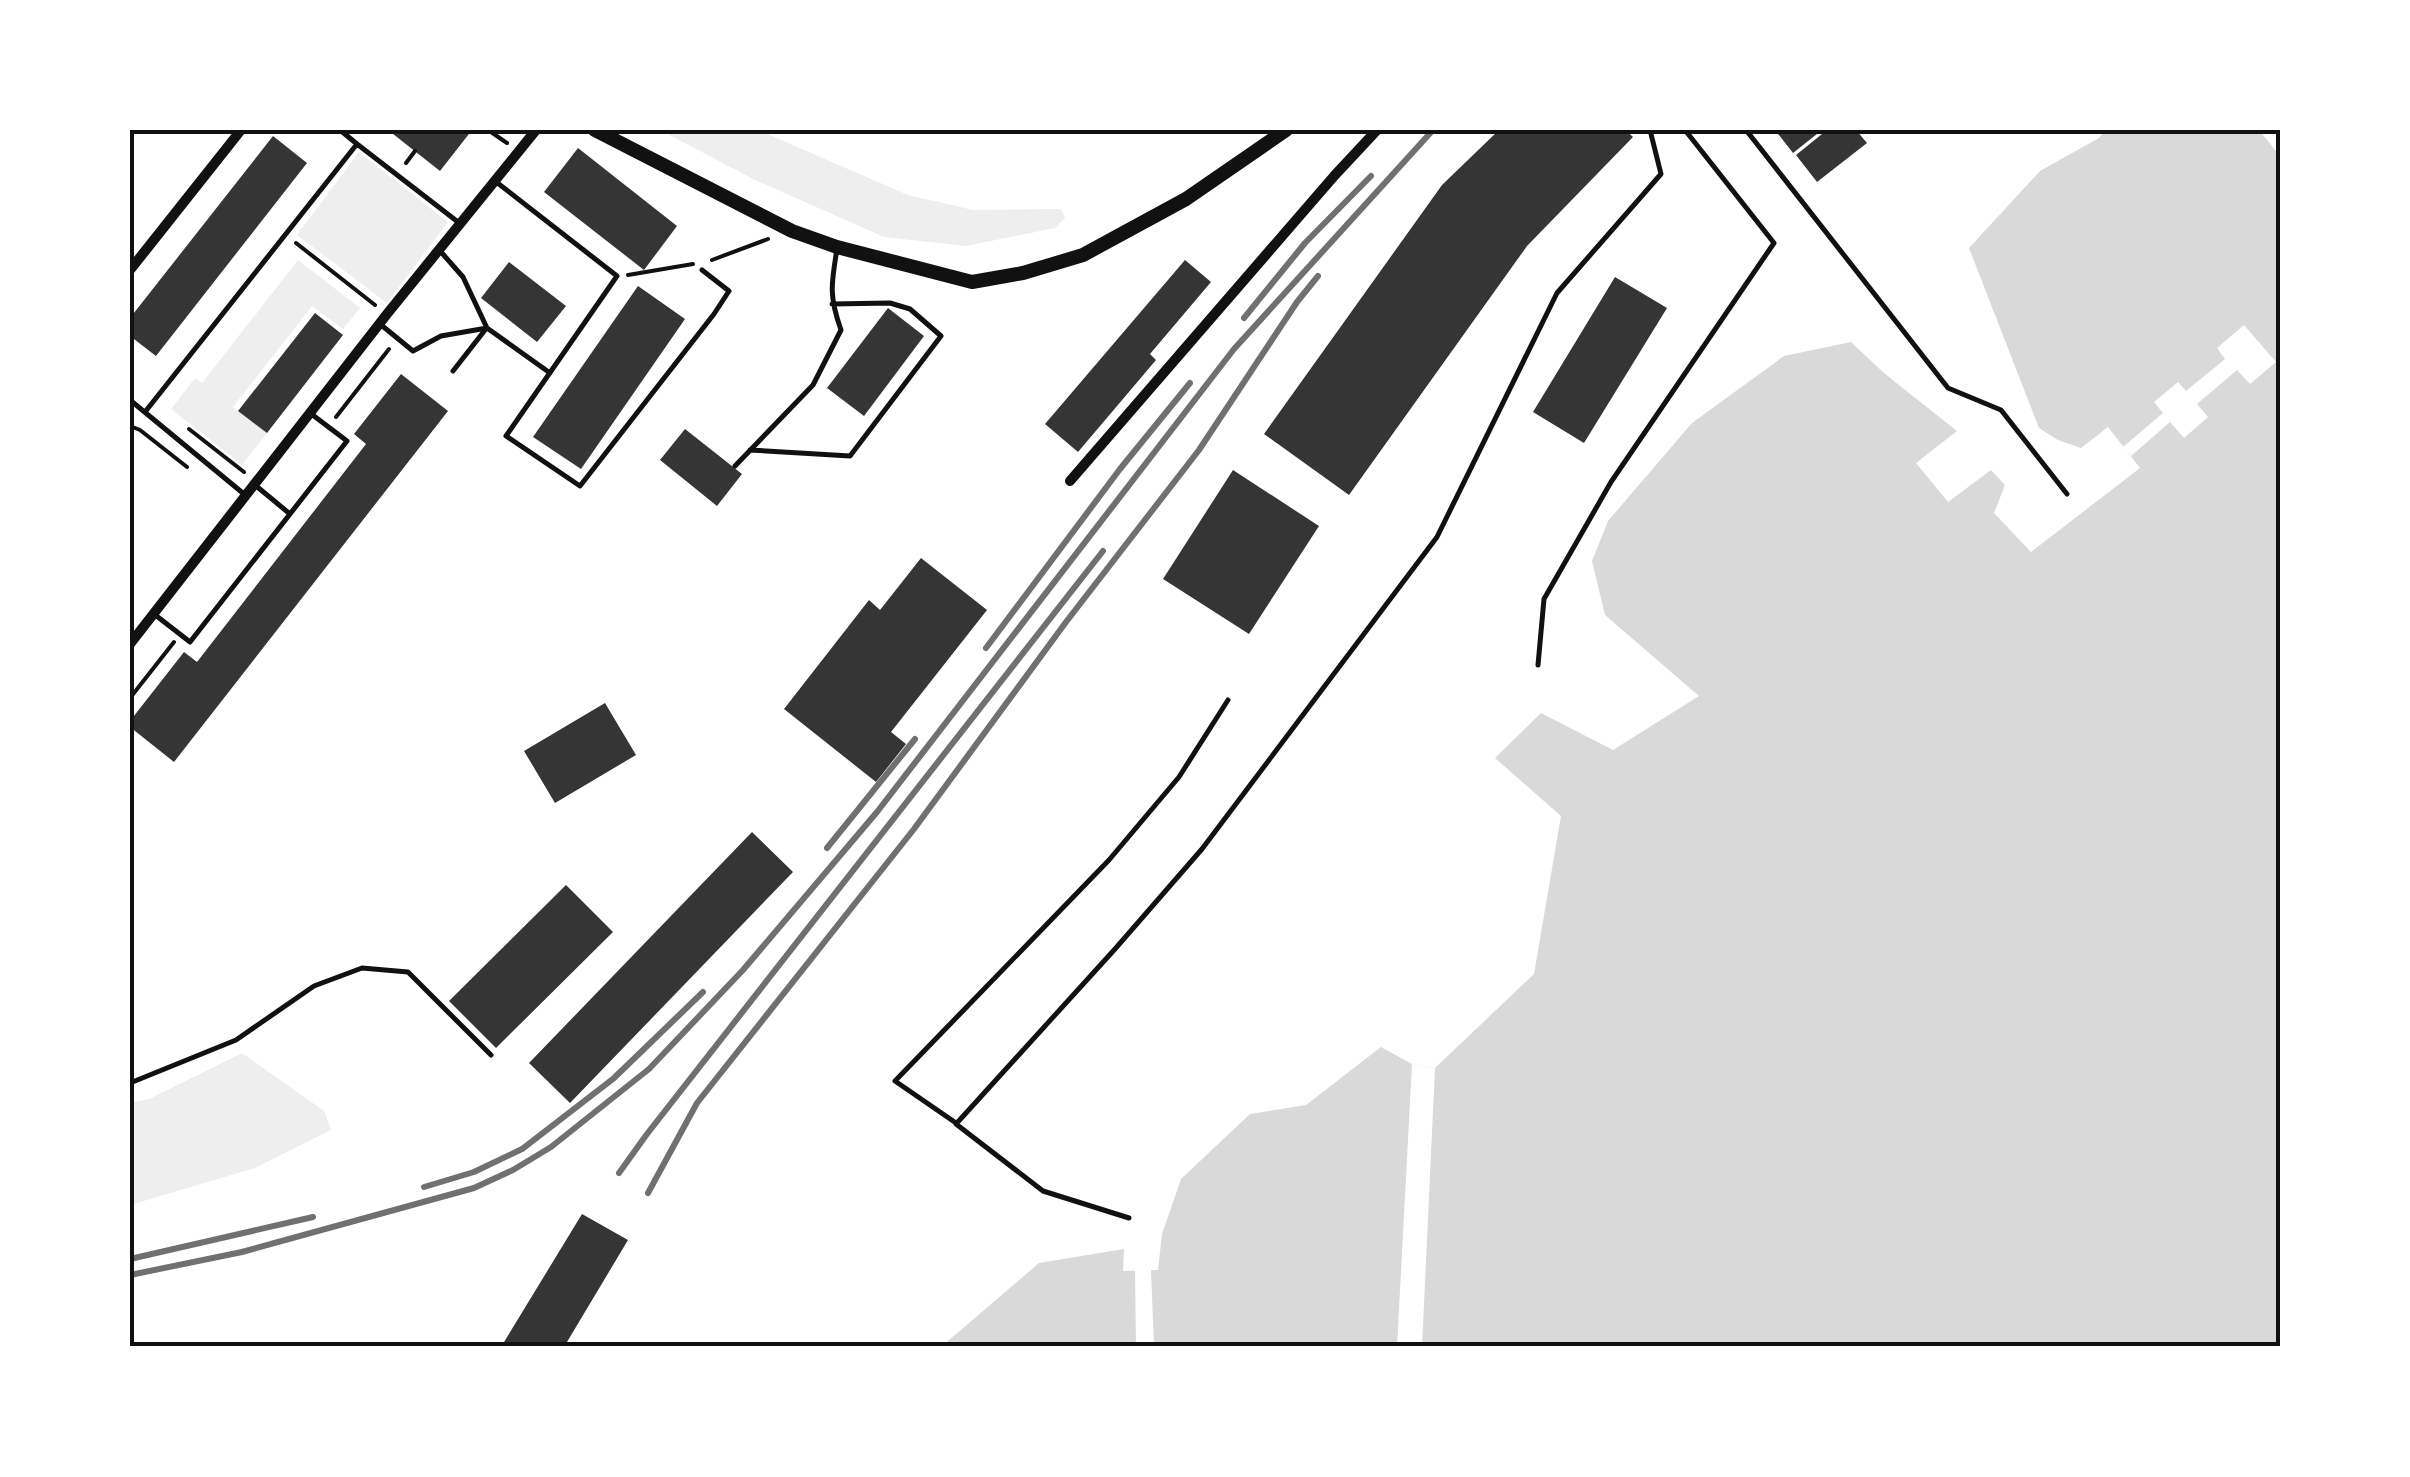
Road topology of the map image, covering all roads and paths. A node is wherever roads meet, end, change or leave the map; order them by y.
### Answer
1 (241, 130) edge
2 (340, 130) edge
3 (488, 130) edge
4 (536, 130) edge
5 (595, 130) edge
6 (1286, 130) edge
7 (1377, 130) edge
8 (1650, 130) edge
9 (1684, 130) edge
10 (1746, 130) edge
11 (358, 144) junction
12 (415, 151) dead end
13 (519, 152) junction
14 (406, 163) dead end
15 (495, 181) junction
16 (460, 224) junction
17 (792, 230) junction
18 (285, 235) junction
19 (837, 247) junction
20 (439, 250) junction
21 (711, 261) dead end
22 (696, 263) dead end
23 (130, 270) edge
24 (702, 270) dead end
25 (617, 276) junction
26 (832, 304) junction
27 (387, 314) junction
28 (380, 324) junction
29 (487, 328) junction
30 (453, 371) dead end
31 (550, 373) junction
32 (130, 400) edge
33 (144, 412) junction
34 (310, 413) junction
35 (180, 422) dead end
36 (750, 450) junction
37 (735, 466) dead end
38 (251, 480) junction
39 (1070, 481) dead end
40 (2067, 494) dead end
41 (246, 496) junction
42 (290, 514) junction
43 (130, 545) edge
44 (130, 582) edge
45 (154, 614) junction
46 (131, 641) edge
47 (1538, 666) dead end
48 (1228, 700) dead end
49 (491, 1055) dead end
50 (130, 1083) edge
51 (956, 1124) junction
52 (1128, 1218) dead end

1 - 23 street
2 - 11 lane
3 - 13 path
4 - 13 street
5 - 17 street
6 - 19 street
7 - 39 street
8 - 51 lane
9 - 47 lane
10 - 40 lane
11 - 16 lane
11 - 18 lane
12 - 14 path
13 - 15 street
15 - 16 street
15 - 25 lane
16 - 20 street
17 - 19 street
17 - 21 path
18 - 27 path
18 - 33 lane
19 - 26 lane
20 - 27 street
20 - 29 lane
22 - 25 path
24 - 31 lane
25 - 31 lane
26 - 36 lane
26 - 36 lane
27 - 28 street
28 - 29 lane
28 - 34 street
29 - 30 lane
29 - 31 lane
32 - 33 lane
33 - 41 lane
34 - 38 street
34 - 42 lane
35 - 38 path
36 - 37 lane
38 - 41 street
38 - 42 lane
41 - 45 street
42 - 45 lane
43 - 44 path
45 - 46 street
48 - 51 lane
49 - 50 lane
51 - 52 lane

